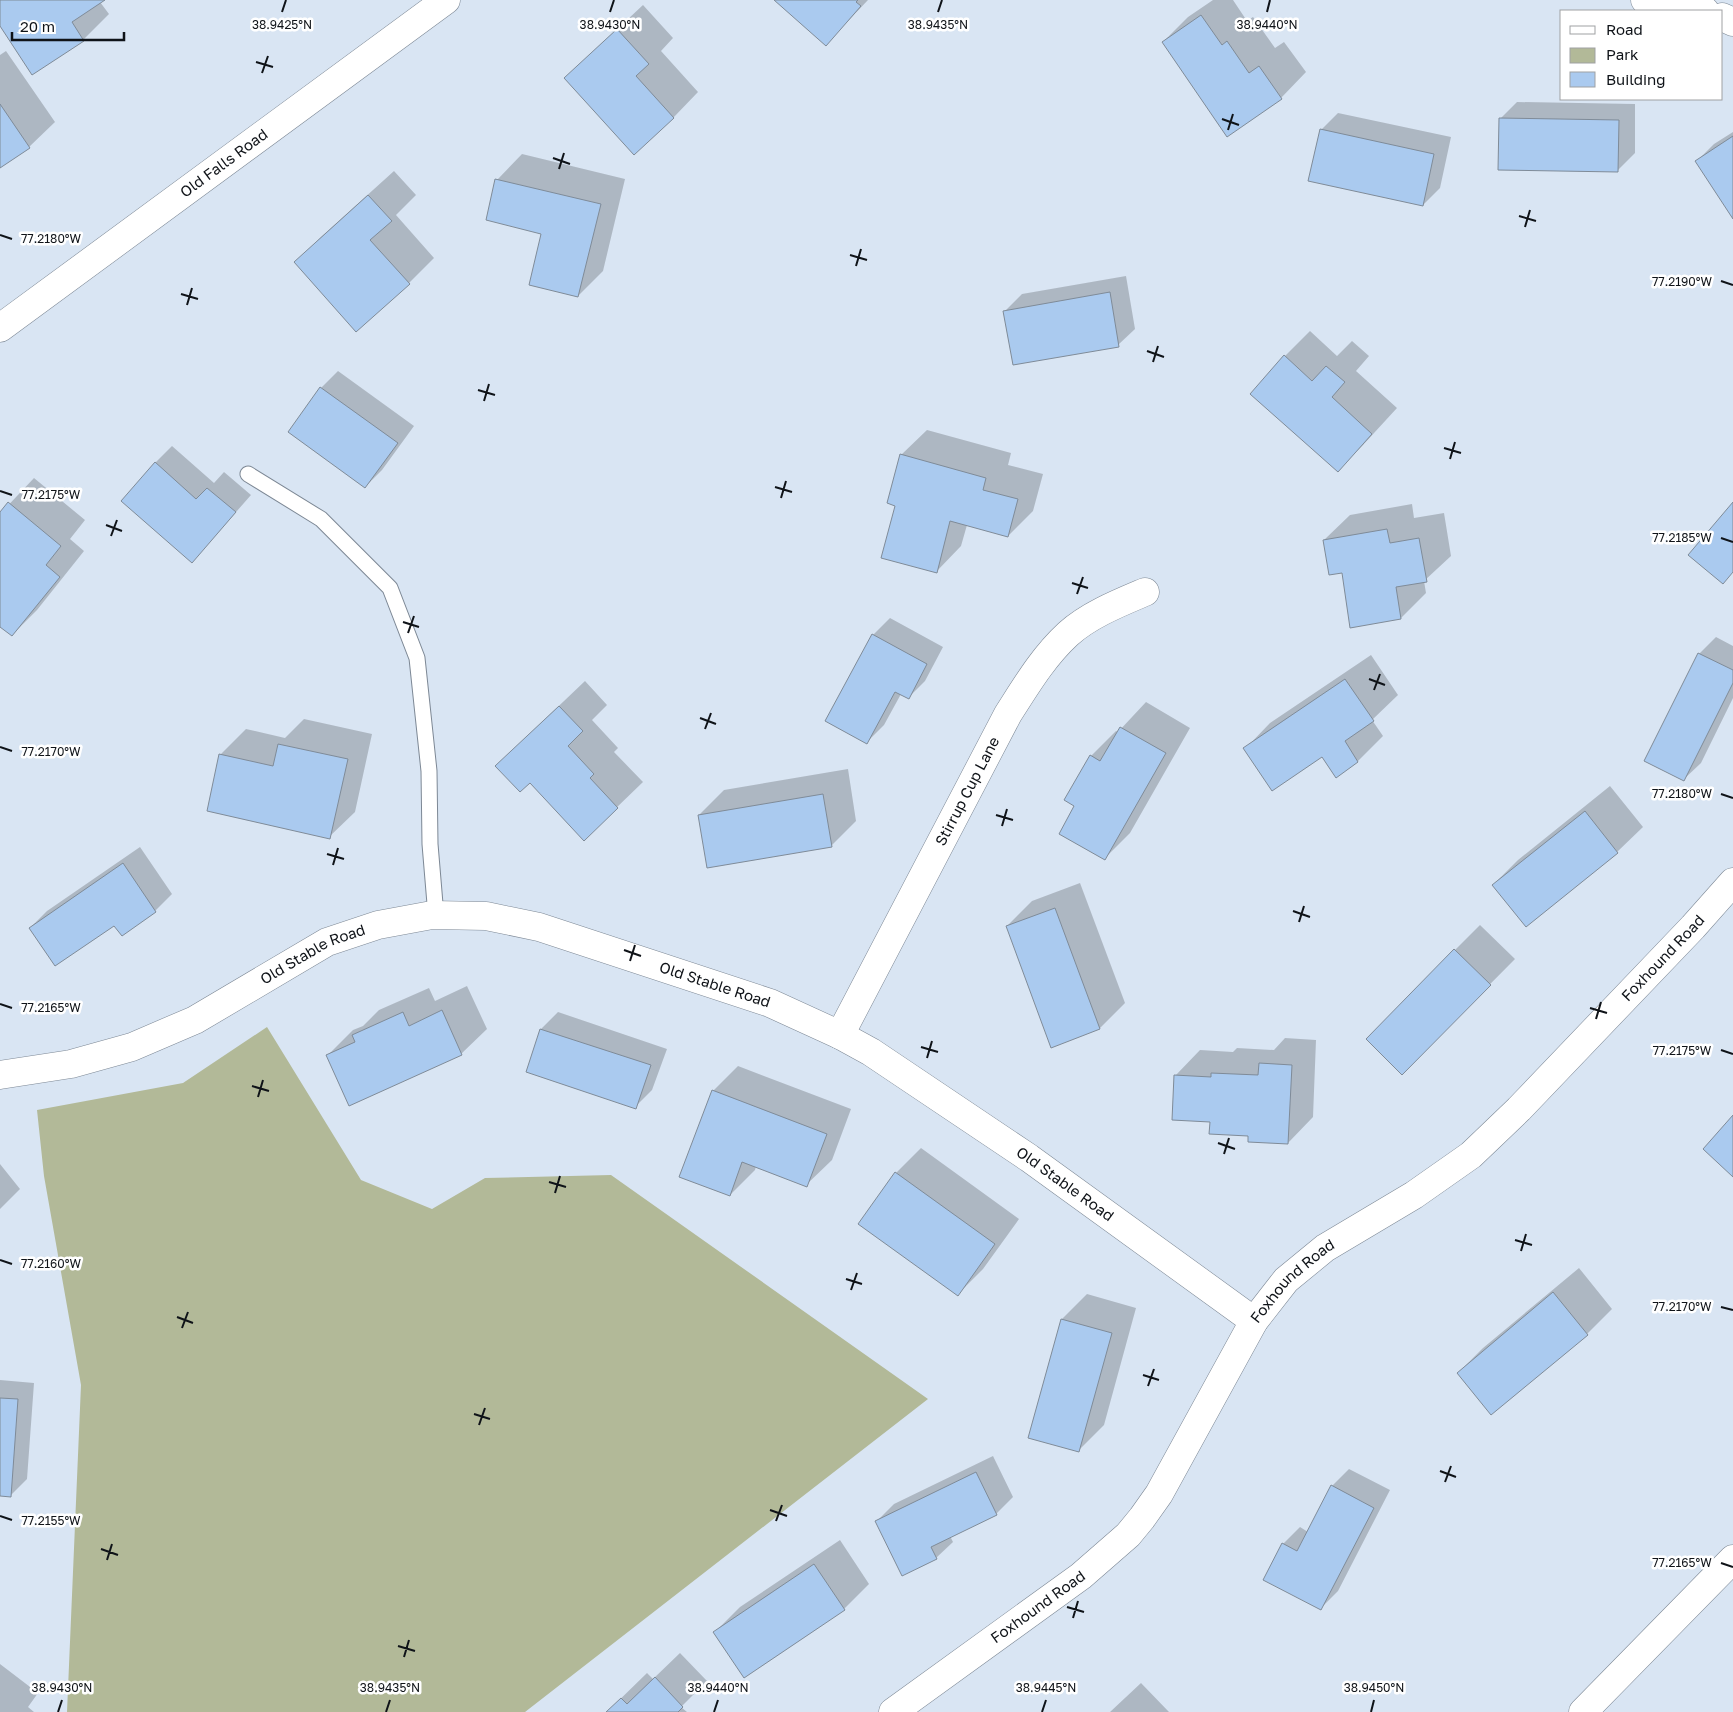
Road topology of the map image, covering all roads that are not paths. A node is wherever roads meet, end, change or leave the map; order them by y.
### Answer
1 (446, 0) edge
2 (1645, 0) edge
3 (1700, 10) edge
4 (0, 328) edge
5 (248, 474) dead end
6 (1145, 592) dead end
7 (1733, 882) edge
8 (436, 916) junction
9 (840, 1035) junction
10 (0, 1075) edge
11 (1254, 1320) junction
12 (1733, 1560) edge
13 (893, 1712) edge
14 (1583, 1712) edge

1 - 4 street, Old Falls Road
2 - 3 street
5 - 8 lane
6 - 9 street, Stirrup Cup Lane
7 - 11 street, Foxhound Road
8 - 9 street, Old Stable Road
8 - 10 street, Old Stable Road
9 - 11 street, Old Stable Road
11 - 13 street, Foxhound Road
12 - 14 street

